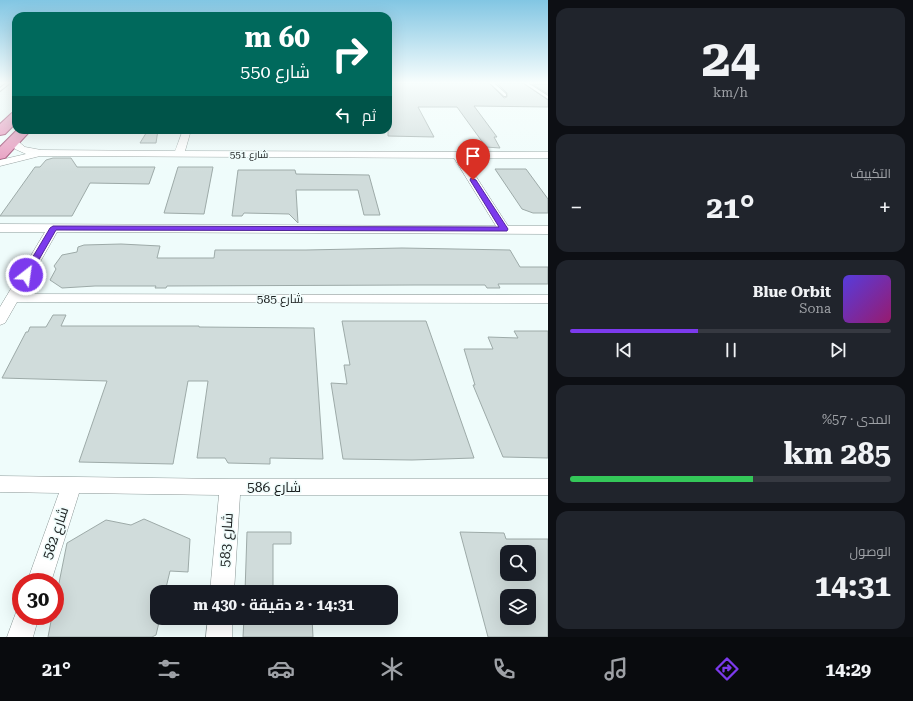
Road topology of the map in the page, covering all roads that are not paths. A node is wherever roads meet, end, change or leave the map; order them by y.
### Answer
1 (12, 120) edge
2 (0, 131) edge
3 (20, 134) edge
4 (186, 134) edge
5 (14, 141) junction
6 (41, 153) junction
7 (180, 154) junction
8 (0, 155) edge
9 (457, 155) junction
10 (548, 155) edge
11 (0, 163) edge
12 (0, 228) edge
13 (53, 228) junction
14 (504, 229) junction
15 (548, 230) edge
16 (13, 298) junction
17 (548, 299) edge
18 (0, 320) edge
19 (0, 484) edge
20 (72, 485) junction
21 (230, 487) junction
22 (548, 487) edge
23 (42, 573) edge
24 (223, 585) edge
25 (24, 625) edge
26 (220, 625) edge
27 (20, 637) edge
28 (219, 637) edge

1 - 2 main road
3 - 5 main road
4 - 7 street
5 - 6 street, شارع 551
5 - 8 main road
6 - 7 street, شارع 551
6 - 11 street, شارع 551
7 - 9 street, شارع 551
9 - 10 street, شارع 551
9 - 14 street
12 - 13 street
13 - 14 street
13 - 16 street
14 - 15 street
16 - 17 street, شارع 585
16 - 18 street
19 - 20 street, شارع 586
20 - 21 street, شارع 586
20 - 23 street, شارع 582
21 - 22 street, شارع 586
21 - 24 street, شارع 583
25 - 27 street
26 - 28 street

